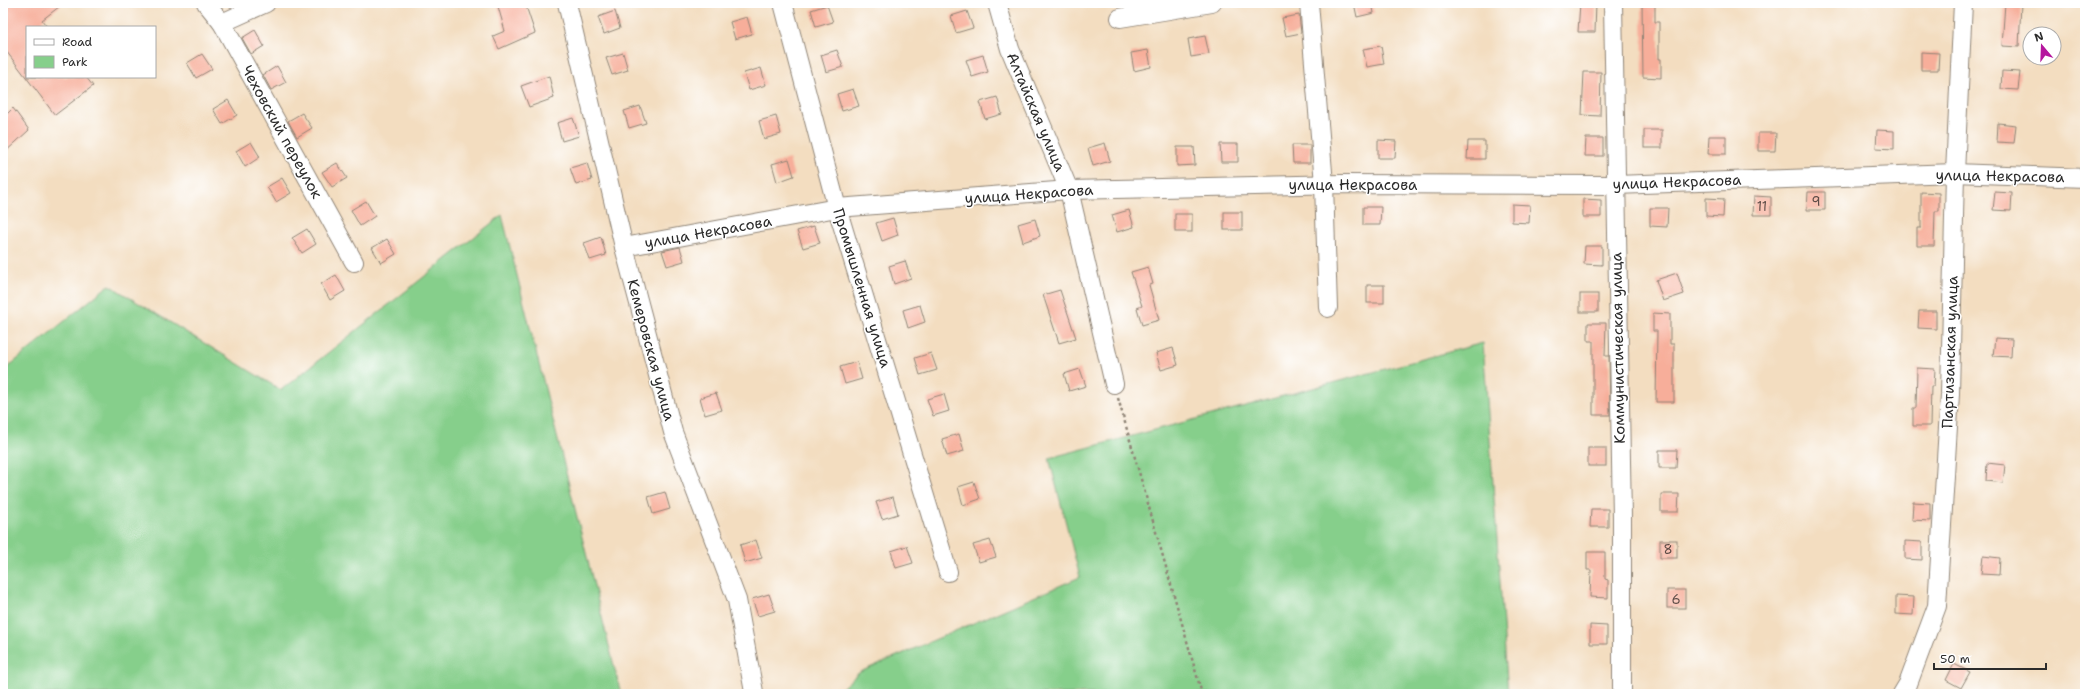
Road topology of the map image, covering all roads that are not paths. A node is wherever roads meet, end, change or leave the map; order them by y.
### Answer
1 (206, 3) edge
2 (266, 3) edge
3 (568, 3) edge
4 (783, 3) edge
5 (997, 3) edge
6 (1212, 3) edge
7 (1309, 3) edge
8 (1613, 3) edge
9 (1963, 3) edge
10 (1120, 18) dead end
11 (222, 23) junction
12 (1954, 174) junction
13 (2085, 178) edge
14 (1324, 184) junction
15 (1615, 185) junction
16 (1069, 190) junction
17 (838, 208) junction
18 (624, 248) junction
19 (354, 262) dead end
20 (1328, 308) dead end
21 (1114, 384) road end
22 (948, 572) dead end
23 (754, 692) dead end
24 (1622, 694) edge
25 (1902, 694) edge

1 - 11 street, Чеховский переулок
2 - 11 street
3 - 18 street, Кемеровская улица
4 - 17 street, Промышленная улица
5 - 16 street, Алтайская улица
6 - 10 street
7 - 14 street
8 - 15 street, Коммунистическая улица
9 - 12 street, Партизанская улица
11 - 19 street, Чеховский переулок
12 - 13 street, улица Некрасова
12 - 15 street, улица Некрасова
12 - 25 street, Партизанская улица
14 - 15 street, улица Некрасова
14 - 16 street, улица Некрасова
14 - 20 street
15 - 24 street, Коммунистическая улица
16 - 17 street, улица Некрасова
16 - 21 street, Алтайская улица
17 - 18 street, улица Некрасова
17 - 22 street, Промышленная улица
18 - 23 street, Кемеровская улица

